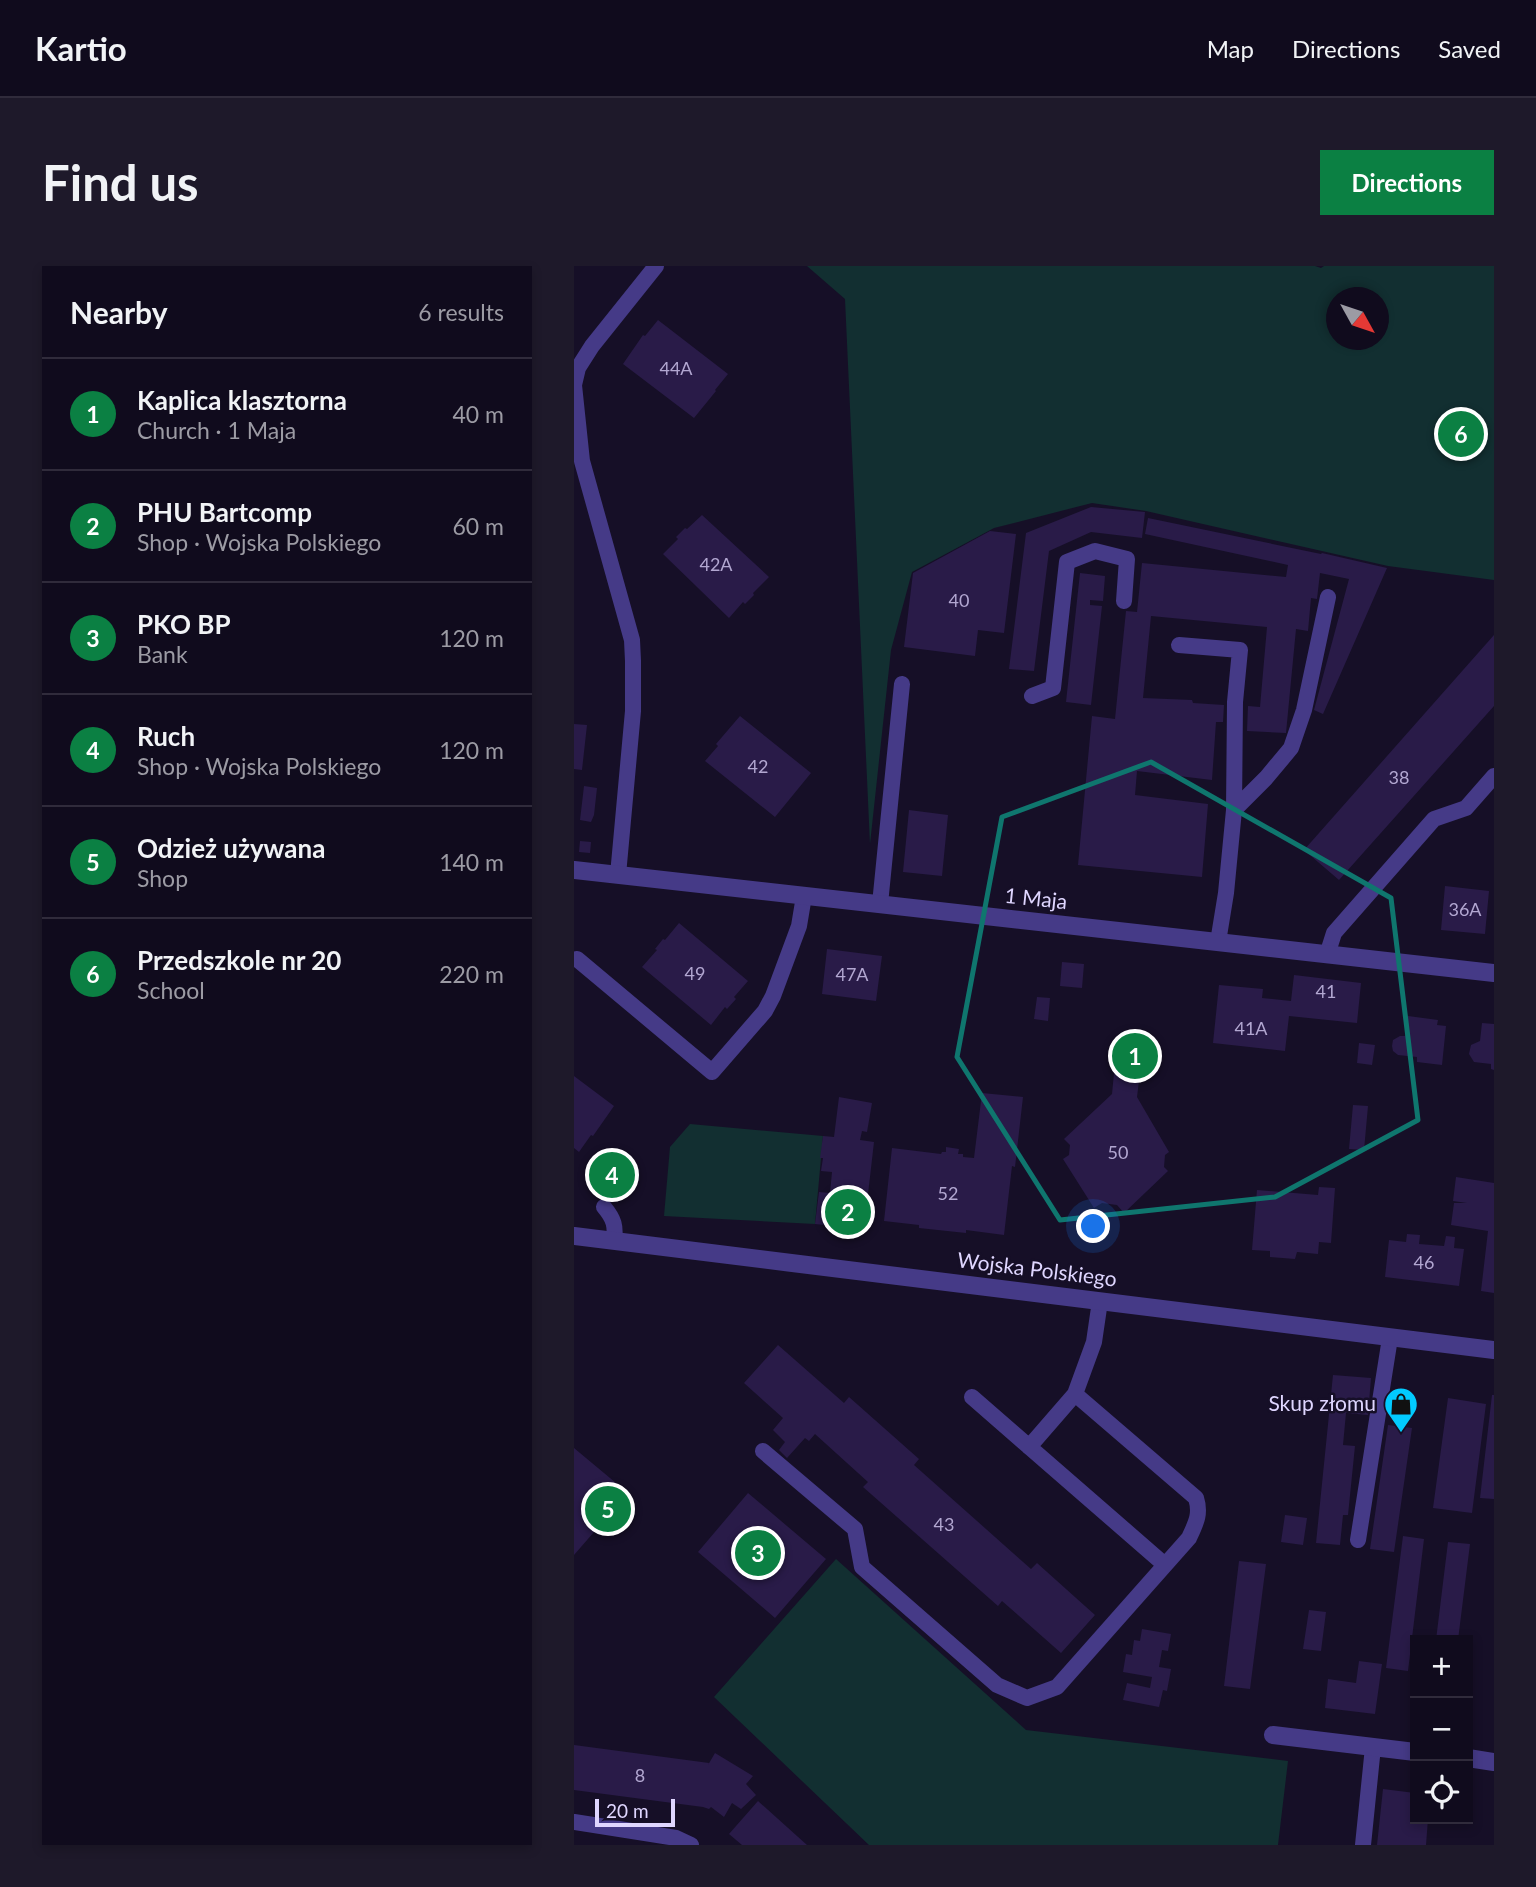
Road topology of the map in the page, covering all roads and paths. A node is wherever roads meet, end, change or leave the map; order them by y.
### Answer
1 (656, 266) edge
2 (1328, 597) dead end
3 (1124, 601) dead end
4 (1179, 645) dead end
5 (902, 684) dead end
6 (1032, 696) dead end
7 (1494, 776) edge
8 (1234, 810) junction
9 (574, 870) edge
10 (618, 876) junction
11 (804, 896) junction
12 (880, 904) junction
13 (1218, 942) junction
14 (1327, 955) junction
15 (577, 959) dead end
16 (1494, 974) edge
17 (604, 1207) dead end
18 (574, 1236) edge
19 (614, 1241) junction
20 (1100, 1301) junction
21 (1390, 1338) junction
22 (1494, 1350) edge
23 (1075, 1394) junction
24 (972, 1397) dead end
25 (1029, 1447) junction
26 (763, 1451) dead end
27 (1358, 1540) dead end
28 (1165, 1565) junction
29 (1273, 1735) dead end
30 (1373, 1747) junction
31 (1410, 1751) edge
32 (1473, 1759) edge
33 (1494, 1762) edge
34 (574, 1822) edge
35 (691, 1845) edge
36 (1363, 1845) edge

1 - 10 lane
2 - 8 lane
3 - 6 lane
4 - 8 lane
5 - 12 lane
7 - 14 lane
8 - 13 lane
9 - 10 street, 1 Maja
10 - 11 street, 1 Maja
11 - 12 street, 1 Maja
11 - 15 lane
12 - 13 street, 1 Maja
13 - 14 street, 1 Maja
14 - 16 street, 1 Maja
17 - 19 lane
18 - 19 street, Wojska Polskiego
19 - 20 street, Wojska Polskiego
20 - 21 street, Wojska Polskiego
20 - 23 lane
21 - 22 street, Wojska Polskiego
21 - 27 lane
23 - 25 lane
23 - 28 lane
24 - 25 lane
25 - 28 lane
26 - 28 lane
29 - 30 street
30 - 31 street
30 - 36 lane
32 - 33 street
34 - 35 lane

